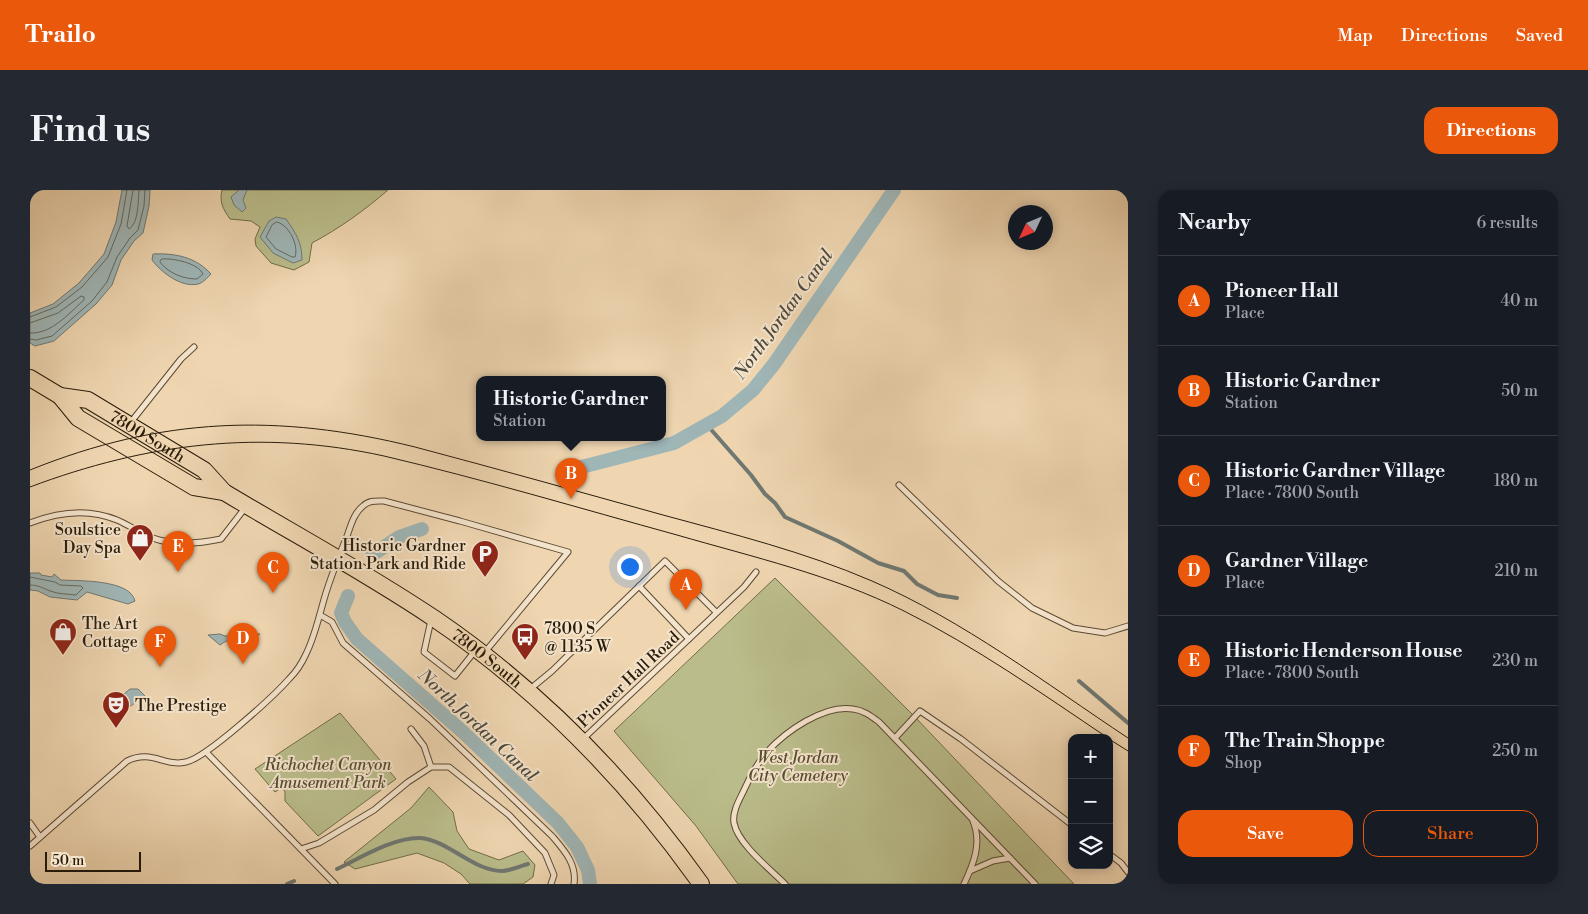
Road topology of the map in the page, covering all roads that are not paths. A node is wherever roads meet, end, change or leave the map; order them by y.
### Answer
1 (194, 347) dead end
2 (30, 378) edge
3 (60, 396) junction
4 (129, 425) junction
5 (899, 485) dead end
6 (224, 492) junction
7 (246, 506) junction
8 (30, 523) edge
9 (338, 560) junction
10 (756, 572) dead end
11 (639, 586) junction
12 (716, 612) junction
13 (320, 615) junction
14 (431, 617) junction
15 (1128, 626) edge
16 (689, 639) junction
17 (480, 652) junction
18 (528, 691) junction
19 (411, 729) dead end
20 (895, 738) junction
21 (581, 741) junction
22 (206, 752) junction
23 (431, 767) junction
24 (972, 818) junction
25 (30, 823) edge
26 (1071, 824) edge
27 (40, 837) junction
28 (30, 846) edge
29 (301, 849) junction
30 (1113, 857) edge
31 (1010, 858) junction
32 (970, 871) junction
33 (1128, 872) edge
34 (335, 884) edge
35 (551, 884) edge
36 (574, 884) edge
37 (701, 884) edge
38 (785, 884) edge
39 (964, 884) edge
40 (1035, 884) edge

1 - 4 lane
2 - 3 main road, 7800 South
3 - 4 main road, 7800 South
3 - 6 main road, 7800 South
4 - 6 main road, 7800 South
5 - 15 lane
6 - 7 main road, 7800 South
7 - 8 lane
7 - 9 main road, 7800 South
9 - 13 lane
9 - 14 main road, 7800 South
9 - 17 lane
10 - 12 lane, Pioneer Hall Road
11 - 12 lane
11 - 16 lane
11 - 18 lane
12 - 16 lane, Pioneer Hall Road
13 - 22 lane
13 - 36 lane
14 - 17 main road, 7800 South
14 - 17 lane
16 - 21 lane, Pioneer Hall Road
17 - 18 main road, 7800 South
18 - 21 main road, 7800 South
19 - 23 lane
20 - 24 lane
20 - 26 lane
20 - 38 lane
21 - 37 main road, 7800 South
22 - 27 lane
22 - 29 lane
23 - 29 lane
23 - 35 lane
24 - 31 lane
24 - 32 lane
25 - 27 lane
27 - 28 lane
29 - 34 lane
30 - 33 lane
31 - 32 lane
31 - 40 lane
32 - 39 lane

